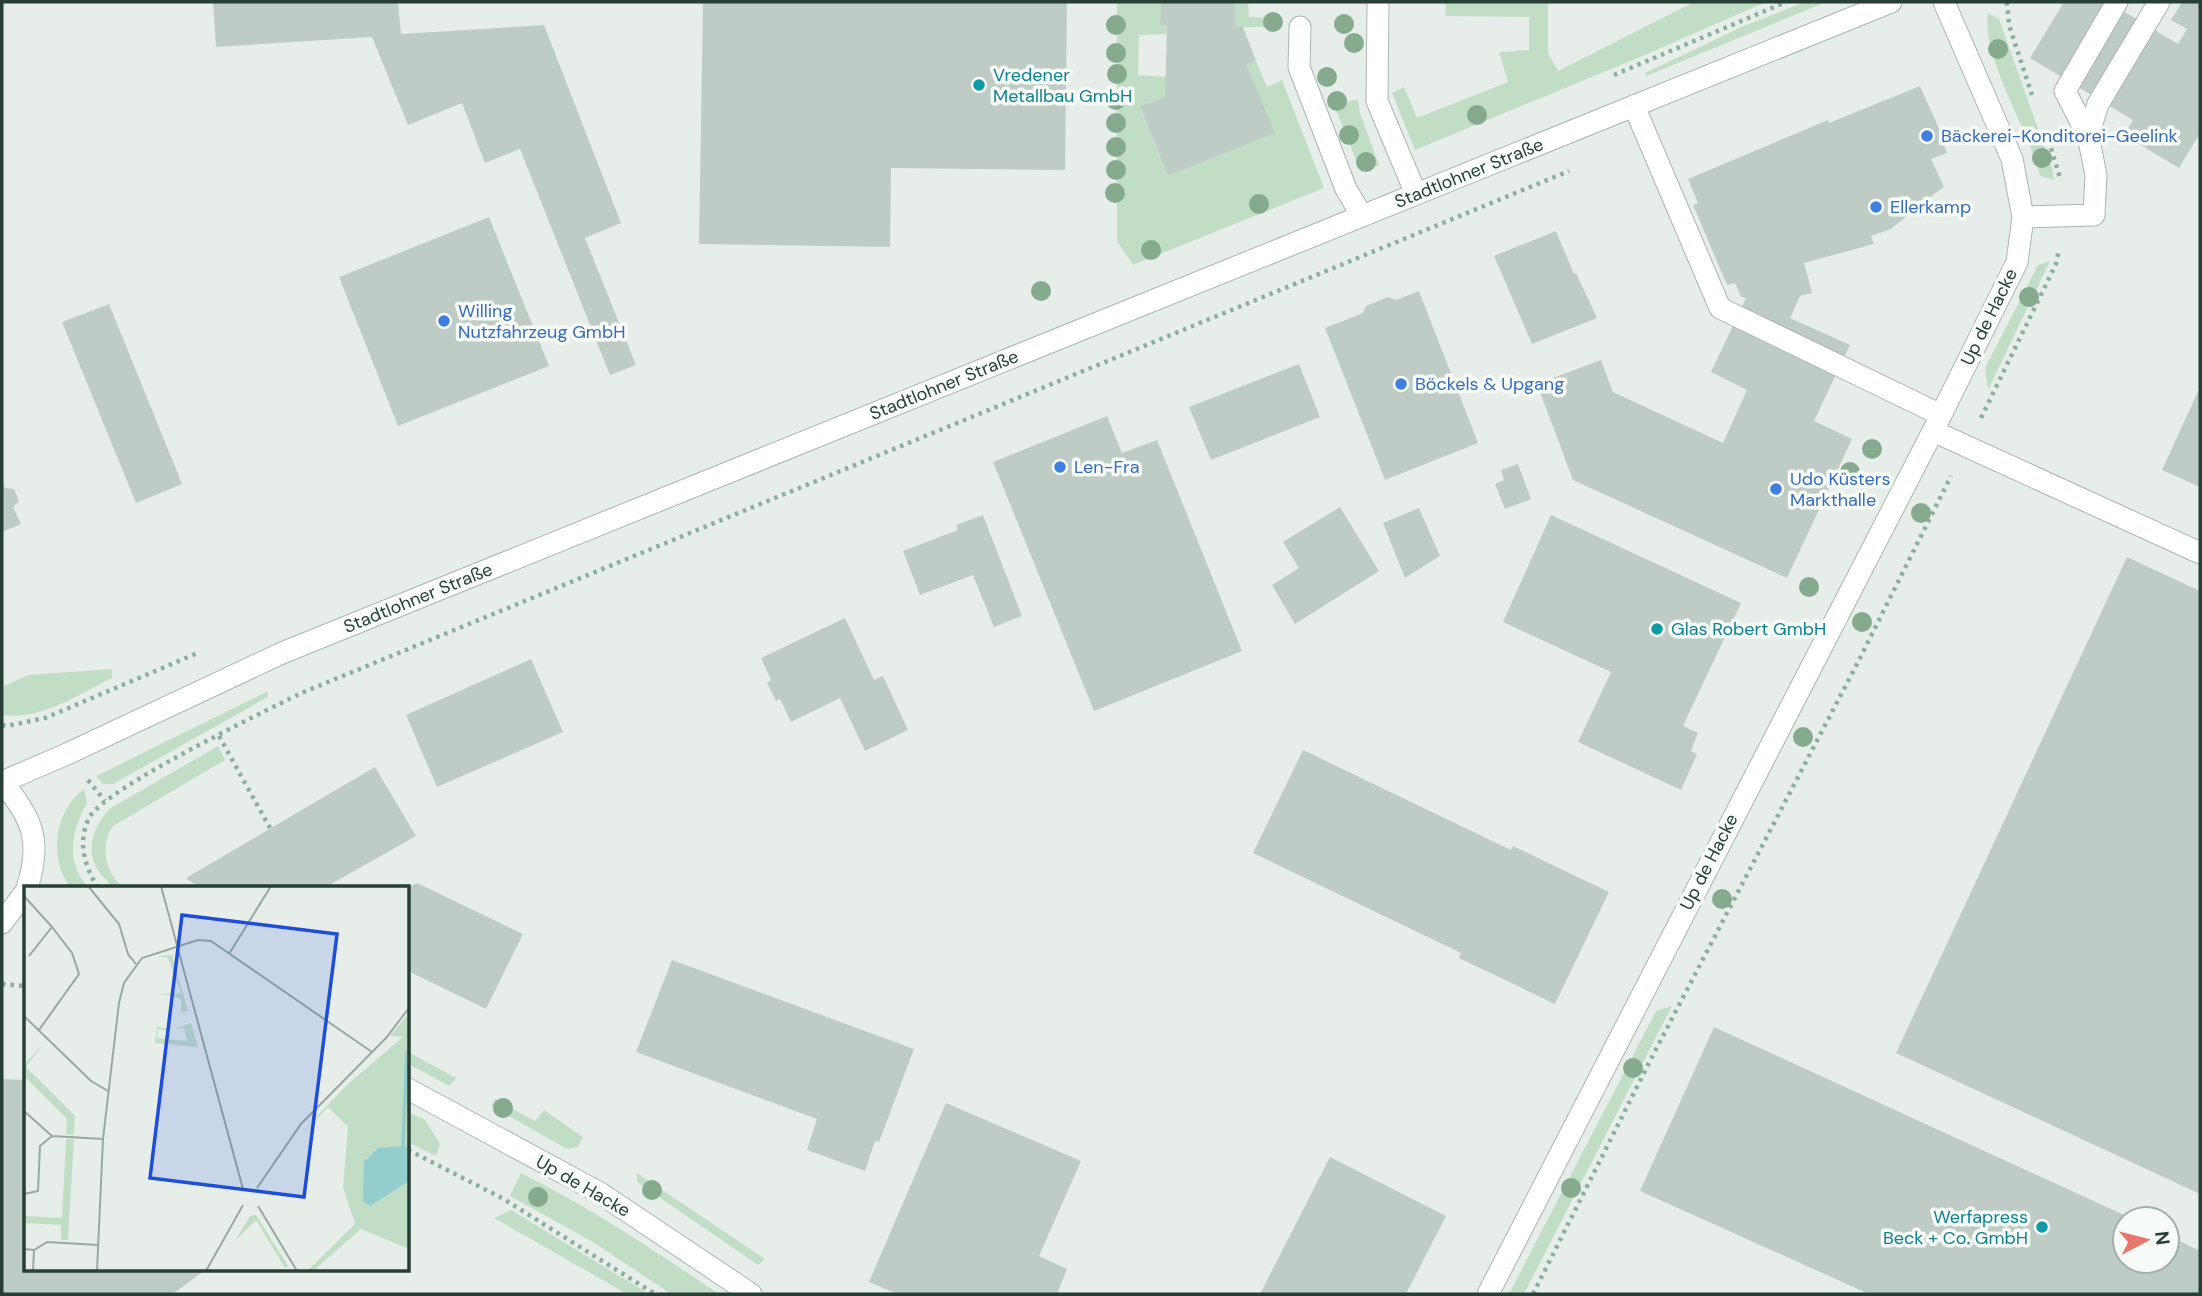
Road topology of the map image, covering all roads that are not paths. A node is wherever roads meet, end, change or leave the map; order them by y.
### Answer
1 (1378, 2) edge
2 (1891, 2) edge
3 (1944, 2) edge
4 (2117, 2) edge
5 (2169, 3) edge
6 (1300, 27) dead end
7 (1634, 106) junction
8 (2088, 136) junction
9 (1416, 194) junction
10 (1362, 216) junction
11 (2022, 217) junction
12 (1937, 423) junction
13 (2200, 553) edge
14 (2, 782) edge
15 (28, 886) edge
16 (24, 896) edge
17 (2, 923) edge
18 (410, 1090) edge
19 (751, 1294) edge
20 (1488, 1294) edge

1 - 9 street
2 - 7 street, Stadtlohner Straße
3 - 11 street, Up de Hacke
4 - 8 street
5 - 8 street
6 - 10 street
7 - 9 street, Stadtlohner Straße
7 - 12 street
8 - 11 street
9 - 10 street, Stadtlohner Straße
10 - 14 street, Stadtlohner Straße
11 - 12 street, Up de Hacke
12 - 13 street
12 - 20 street, Up de Hacke
14 - 15 street
16 - 17 street
18 - 19 street, Up de Hacke

